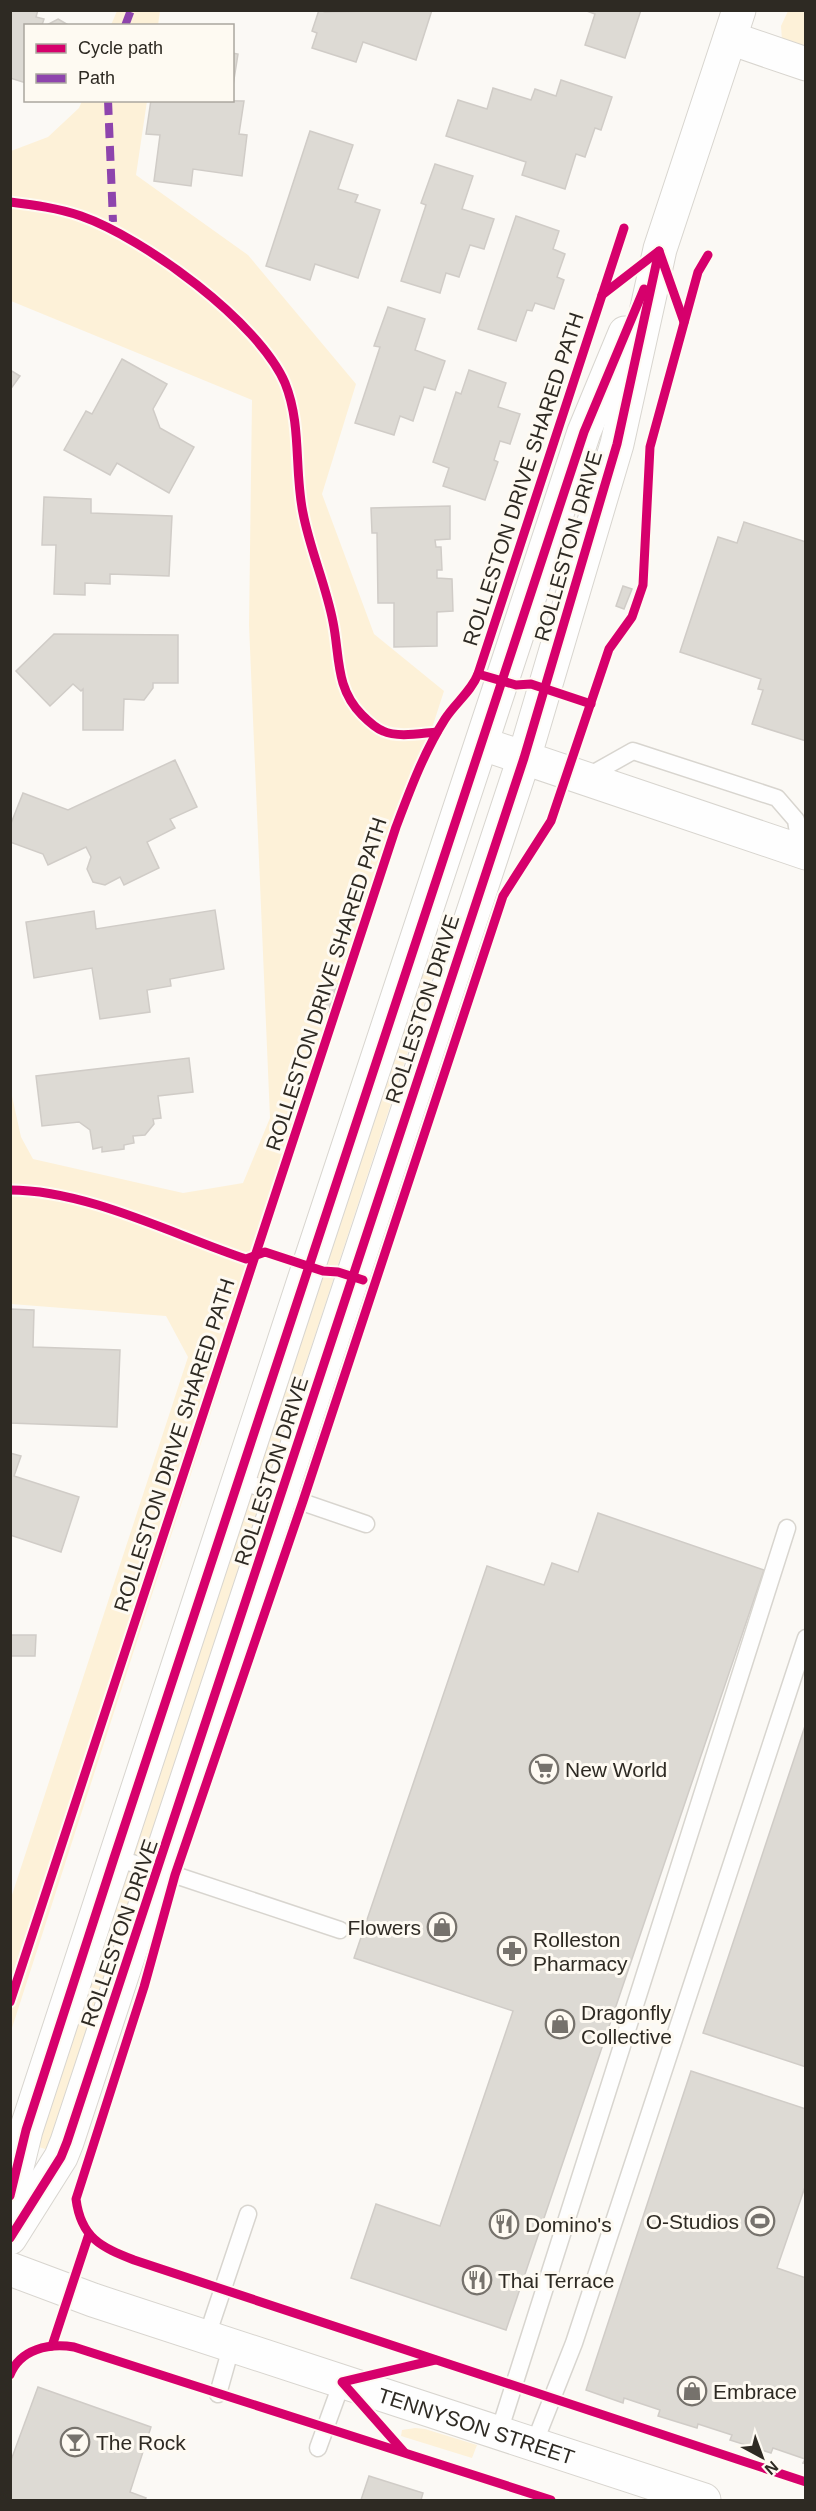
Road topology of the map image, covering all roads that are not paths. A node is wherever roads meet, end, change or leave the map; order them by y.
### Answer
1 (735, 24) edge
2 (806, 64) edge
3 (659, 251) junction
4 (483, 744) junction
5 (524, 758) junction
6 (585, 779) junction
7 (800, 851) edge
8 (238, 1480) junction
9 (283, 1495) junction
10 (366, 1524) dead end
11 (787, 1528) dead end
12 (806, 1638) edge
13 (114, 1858) junction
14 (158, 1871) junction
15 (340, 1930) dead end
16 (10, 2196) edge
17 (248, 2214) dead end
18 (10, 2238) edge
19 (10, 2269) edge
20 (219, 2340) junction
21 (342, 2382) junction
22 (218, 2394) dead end
23 (499, 2432) junction
24 (534, 2444) junction
25 (318, 2448) dead end
26 (704, 2500) edge

1 - 2 main road
1 - 3 main road, ROLLESTON DRIVE
3 - 4 main road, ROLLESTON DRIVE
3 - 5 main road, ROLLESTON DRIVE
4 - 5 main road
4 - 8 main road, ROLLESTON DRIVE
5 - 6 main road
5 - 9 main road, ROLLESTON DRIVE
6 - 7 main road
6 - 7 lane
8 - 9 lane
8 - 13 main road, ROLLESTON DRIVE
9 - 10 lane
9 - 14 main road, ROLLESTON DRIVE
11 - 23 lane
12 - 24 lane
13 - 14 lane
13 - 16 main road, ROLLESTON DRIVE
14 - 15 lane
14 - 18 main road, ROLLESTON DRIVE
17 - 20 lane
19 - 20 main road, TENNYSON STREET
20 - 21 main road, TENNYSON STREET
20 - 22 lane
21 - 23 main road, TENNYSON STREET
21 - 25 lane
23 - 24 main road, TENNYSON STREET
24 - 26 main road, TENNYSON STREET

